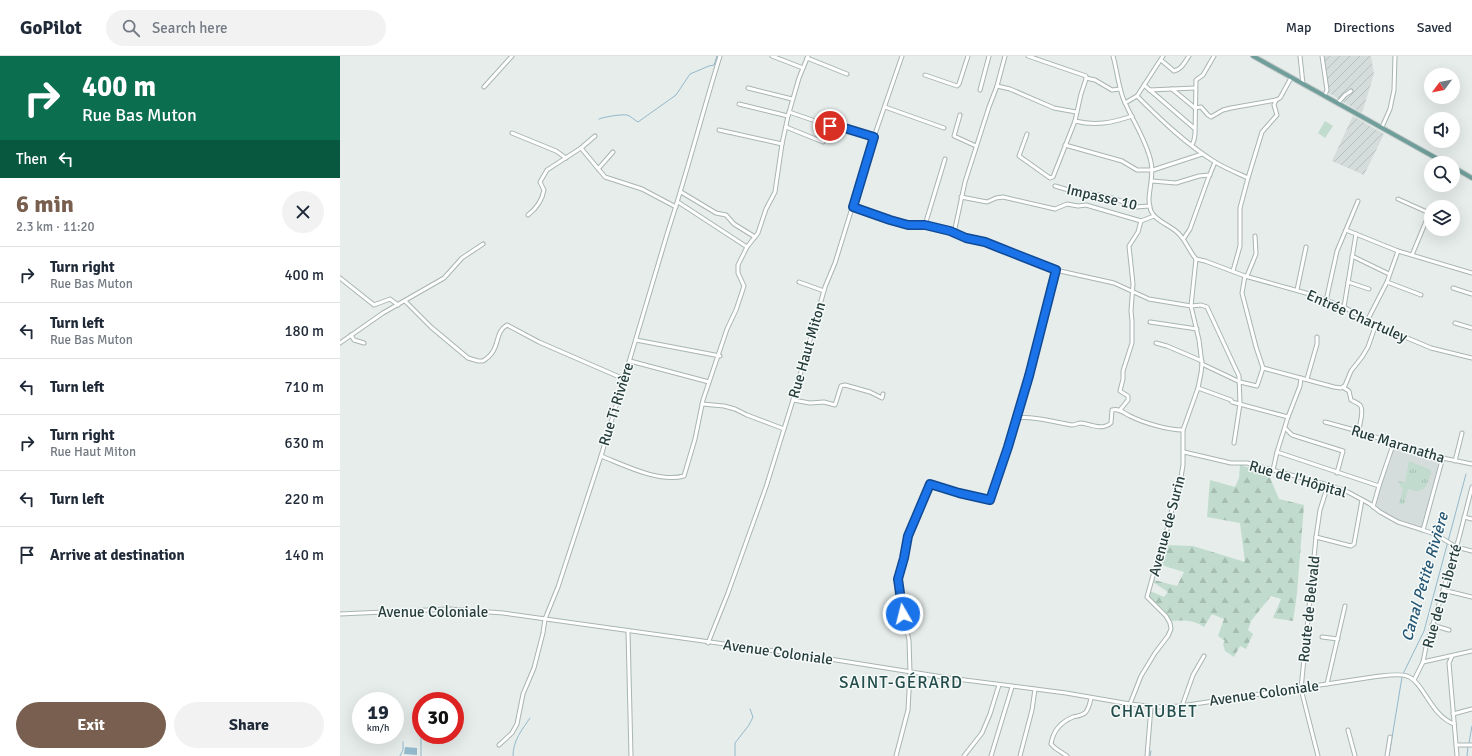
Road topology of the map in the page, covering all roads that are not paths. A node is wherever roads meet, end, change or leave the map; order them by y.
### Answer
1 (512, 56) edge
2 (720, 56) edge
3 (772, 56) edge
4 (902, 56) edge
5 (968, 56) edge
6 (990, 56) edge
7 (1005, 56) edge
8 (1028, 56) edge
9 (1113, 56) edge
10 (1163, 56) edge
11 (1189, 56) edge
12 (1214, 56) edge
13 (1253, 56) edge
14 (1300, 56) edge
15 (1322, 56) edge
16 (1395, 56) edge
17 (807, 57) edge
18 (1160, 60) junction
19 (803, 68) junction
20 (847, 74) dead end
21 (925, 75) dead end
22 (1086, 78) junction
23 (1291, 78) junction
24 (1303, 84) junction
25 (1144, 85) junction
26 (997, 86) junction
27 (484, 88) dead end
28 (748, 88) dead end
29 (1195, 88) junction
30 (1120, 89) junction
31 (1172, 89) junction
32 (980, 90) dead end
33 (1149, 90) junction
34 (1346, 90) dead end
35 (1351, 91) dead end
36 (1345, 95) junction
37 (1137, 96) junction
38 (1325, 96) junction
39 (792, 99) junction
40 (1276, 100) junction
41 (1125, 103) junction
42 (1338, 103) junction
43 (739, 104) dead end
44 (885, 107) junction
45 (1195, 108) junction
46 (1076, 112) junction
47 (788, 114) junction
48 (960, 115) dead end
49 (1132, 116) junction
50 (1074, 121) junction
51 (786, 127) junction
52 (1382, 127) junction
53 (944, 128) dead end
54 (1195, 129) junction
55 (719, 130) dead end
56 (512, 133) dead end
57 (1027, 134) dead end
58 (595, 136) dead end
59 (874, 137) junction
60 (823, 142) dead end
61 (782, 144) junction
62 (1066, 145) junction
63 (1192, 145) junction
64 (976, 146) junction
65 (581, 148) junction
66 (613, 152) dead end
67 (1202, 154) junction
68 (1433, 156) edge
69 (566, 158) junction
70 (945, 159) dead end
71 (1215, 162) junction
72 (598, 169) junction
73 (1153, 170) junction
74 (1460, 171) edge
75 (1210, 175) junction
76 (1248, 178) junction
77 (1472, 178) edge
78 (1152, 181) junction
79 (1055, 186) dead end
80 (681, 192) junction
81 (961, 197) junction
82 (1398, 199) dead end
83 (1358, 201) dead end
84 (678, 202) junction
85 (1150, 206) junction
86 (676, 207) junction
87 (853, 207) junction
88 (528, 215) dead end
89 (1154, 216) junction
90 (1141, 221) junction
91 (925, 225) junction
92 (1346, 230) junction
93 (954, 233) junction
94 (1356, 234) junction
95 (1256, 236) dead end
96 (755, 237) junction
97 (1184, 238) junction
98 (483, 244) dead end
99 (747, 247) junction
100 (1306, 247) dead end
101 (1398, 251) junction
102 (1412, 255) junction
103 (1352, 256) junction
104 (1196, 259) junction
105 (1056, 270) junction
106 (1233, 271) junction
107 (1472, 273) edge
108 (1389, 274) junction
109 (1246, 276) junction
110 (340, 278) edge
111 (799, 282) dead end
112 (1348, 282) junction
113 (1387, 282) junction
114 (1454, 288) dead end
115 (1369, 289) dead end
116 (1297, 290) junction
117 (824, 291) junction
118 (1132, 292) junction
119 (1472, 294) edge
120 (1421, 295) dead end
121 (405, 301) junction
122 (1326, 301) junction
123 (398, 304) junction
124 (1191, 306) junction
125 (1344, 307) junction
126 (1367, 321) junction
127 (1150, 322) dead end
128 (1376, 324) junction
129 (1456, 324) dead end
130 (1472, 328) edge
131 (1197, 330) junction
132 (351, 335) junction
133 (1317, 337) dead end
134 (636, 340) junction
135 (340, 343) edge
136 (1156, 343) dead end
137 (364, 344) dead end
138 (719, 356) junction
139 (1472, 358) edge
140 (630, 361) junction
141 (1202, 363) junction
142 (1263, 368) junction
143 (1301, 378) junction
144 (624, 379) junction
145 (1307, 379) junction
146 (709, 382) junction
147 (1240, 382) junction
148 (1345, 385) junction
149 (1198, 388) junction
150 (883, 394) dead end
151 (793, 400) junction
152 (702, 404) junction
153 (1240, 404) junction
154 (1120, 410) junction
155 (1288, 417) junction
156 (1016, 418) junction
157 (1325, 422) dead end
158 (1285, 428) junction
159 (784, 429) junction
160 (1183, 430) junction
161 (1358, 431) junction
162 (1462, 433) dead end
163 (1234, 442) dead end
164 (1393, 445) junction
165 (1184, 452) junction
166 (1277, 452) junction
167 (601, 456) junction
168 (1443, 457) junction
169 (1455, 460) junction
170 (1472, 464) edge
171 (1272, 470) junction
172 (1337, 472) junction
173 (1328, 485) junction
174 (1379, 486) junction
175 (1472, 487) edge
176 (1362, 500) junction
177 (1373, 507) junction
178 (1464, 517) junction
179 (1472, 519) edge
180 (1423, 530) junction
181 (1316, 537) junction
182 (1456, 547) junction
183 (1472, 551) edge
184 (1443, 590) junction
185 (1472, 597) edge
186 (1345, 606) dead end
187 (340, 614) edge
188 (545, 619) junction
189 (1432, 625) junction
190 (1449, 630) dead end
191 (628, 631) junction
192 (1322, 637) dead end
193 (1338, 639) junction
194 (708, 643) junction
195 (1472, 651) edge
196 (1204, 656) dead end
197 (1452, 656) junction
198 (1423, 662) junction
199 (910, 672) junction
200 (1414, 680) junction
201 (1327, 684) junction
202 (999, 685) junction
203 (1012, 687) junction
204 (1035, 689) junction
205 (1301, 689) junction
206 (1091, 698) junction
207 (1130, 704) junction
208 (1182, 706) junction
209 (1151, 707) junction
210 (1472, 709) edge
211 (1453, 714) junction
212 (1454, 724) junction
213 (1348, 730) dead end
214 (1390, 737) dead end
215 (499, 745) dead end
216 (1456, 745) junction
217 (1472, 745) edge
218 (631, 756) edge
219 (896, 756) edge
220 (964, 756) edge
221 (991, 756) edge
222 (1020, 756) edge
223 (1067, 756) edge
224 (1147, 756) edge
225 (1318, 756) edge
226 (1355, 756) edge
227 (1387, 756) edge
228 (1457, 756) edge

1 - 27 street
2 - 80 street, Rue Ti Rivière
3 - 19 street
4 - 44 street, Rue Haut Miton
5 - 21 street
6 - 32 street
7 - 26 street
8 - 22 street
9 - 30 street
10 - 18 street
11 - 18 street
12 - 29 street
13 - 23 main road
14 - 24 street
15 - 38 street
16 - 52 street
17 - 19 street
17 - 20 street
18 - 25 street
19 - 39 street
22 - 30 street
22 - 46 street
23 - 24 main road
23 - 40 street
24 - 38 main road
25 - 33 street
25 - 37 street
26 - 46 street
26 - 64 street
28 - 39 street
29 - 31 street
29 - 45 street
30 - 41 street
31 - 33 street
31 - 45 street
33 - 54 street
34 - 36 street
35 - 36 street
36 - 42 street
37 - 41 street
37 - 63 street
38 - 42 main road
39 - 47 street
40 - 45 street
40 - 76 street
41 - 49 street
42 - 52 main road
43 - 47 street
44 - 53 street
44 - 59 street, Rue Haut Miton
45 - 54 street
46 - 50 street
47 - 51 street
47 - 59 street
48 - 64 street
49 - 50 street
49 - 73 street
50 - 62 street
51 - 60 street
51 - 61 street
52 - 68 main road
54 - 63 street
55 - 61 street
56 - 69 street
57 - 62 street
58 - 65 street
59 - 87 street, Rue Haut Miton
61 - 96 street
62 - 73 street
63 - 67 street
64 - 81 street
65 - 69 street
65 - 72 street
66 - 72 street
67 - 71 street
67 - 73 street
69 - 88 street
70 - 91 street
71 - 75 street
71 - 76 street
72 - 86 street
73 - 78 street
74 - 77 main road
75 - 78 street
75 - 97 street
76 - 106 street
78 - 85 street
79 - 85 street, Impasse 10
80 - 84 street, Rue Ti Rivière
80 - 96 street
81 - 90 street
81 - 93 street
82 - 102 street
83 - 92 street
84 - 86 street, Rue Ti Rivière
84 - 99 street
85 - 89 street
86 - 134 street, Rue Ti Rivière
87 - 91 street
87 - 117 street, Rue Haut Miton
89 - 90 street
89 - 97 street
90 - 118 street
91 - 93 street
92 - 94 street
92 - 122 street
93 - 105 street
94 - 101 street
94 - 103 street
95 - 109 street
96 - 99 street
97 - 104 street
98 - 121 street
99 - 138 street
100 - 116 street
101 - 102 street
101 - 108 street
102 - 107 street
103 - 108 street
103 - 112 street
104 - 106 street, Entrée Chartuley
104 - 124 street, Avenue de Surin
105 - 118 street
105 - 156 street
106 - 109 street, Entrée Chartuley
108 - 113 street
109 - 116 street, Entrée Chartuley
109 - 142 street
110 - 123 street
111 - 117 street
112 - 115 street
112 - 125 street
113 - 120 street
113 - 126 street
114 - 119 street
116 - 122 street, Entrée Chartuley
117 - 151 street, Rue Haut Miton
118 - 124 street
118 - 154 street
121 - 123 street
121 - 144 street
122 - 125 street, Entrée Chartuley
123 - 132 street
124 - 131 street, Avenue de Surin
124 - 147 street
125 - 126 street, Entrée Chartuley
126 - 128 street, Entrée Chartuley
127 - 131 street
128 - 139 street, Entrée Chartuley
128 - 148 street
129 - 130 street
131 - 141 street, Avenue de Surin
132 - 135 street
132 - 137 street
133 - 145 street
134 - 138 street
134 - 140 street, Rue Ti Rivière
136 - 141 street
138 - 146 street
140 - 144 street, Rue Ti Rivière
140 - 146 street
141 - 147 street
141 - 149 street, Avenue de Surin
142 - 143 street
142 - 147 street
143 - 145 street
143 - 155 street
144 - 167 street, Rue Ti Rivière
145 - 148 street
146 - 152 street
147 - 153 street
148 - 161 street
149 - 153 street
149 - 160 street, Avenue de Surin
150 - 151 street
151 - 159 street, Rue Haut Miton
152 - 159 street
152 - 167 street
153 - 155 street
153 - 163 street
154 - 156 street
154 - 160 street
155 - 158 street
156 - 199 street
157 - 161 street, Rue Maranatha
158 - 166 street
158 - 172 street
159 - 194 street, Rue Haut Miton
160 - 165 street, Avenue de Surin
161 - 164 street, Rue Maranatha
162 - 169 street
164 - 168 street, Rue Maranatha
164 - 174 street
165 - 171 street, Rue de l'Hôpital
165 - 207 street, Avenue de Surin
166 - 171 street
166 - 172 street
167 - 188 street, Rue Ti Rivière
168 - 169 street, Rue Maranatha
168 - 180 street
169 - 170 street, Rue Maranatha
171 - 173 street, Rue de l'Hôpital
172 - 174 street
173 - 176 street, Rue de l'Hôpital
173 - 181 street, Route de Belvald
174 - 177 street
175 - 178 street, Rue de la Liberté
176 - 177 street, Rue de l'Hôpital
176 - 181 street
177 - 180 street, Rue de l'Hôpital
178 - 179 street
178 - 182 street, Rue de la Liberté
180 - 182 street, Rue de l'Hôpital
181 - 205 street, Route de Belvald
182 - 183 street, Rue de l'Hôpital
182 - 184 street, Rue de la Liberté
184 - 185 street
184 - 189 street, Rue de la Liberté
186 - 193 street
187 - 188 street, Avenue Coloniale
188 - 191 street, Avenue Coloniale
188 - 215 street, Rue Ti Rivière
189 - 190 street
189 - 198 street, Rue de la Liberté
191 - 194 street, Avenue Coloniale
191 - 218 street
192 - 193 street
193 - 201 street
194 - 199 street, Avenue Coloniale
195 - 197 street
196 - 208 street
197 - 198 street
197 - 211 street
198 - 200 street, Rue de la Liberté
199 - 202 street, Avenue Coloniale
199 - 219 street
200 - 201 street, Avenue Coloniale
200 - 212 street
201 - 205 street, Avenue Coloniale
202 - 203 street, Avenue Coloniale
202 - 220 street
203 - 204 street, Avenue Coloniale
203 - 221 street
204 - 206 street, Avenue Coloniale
204 - 222 street
205 - 208 street, Avenue Coloniale
205 - 225 street, Route de Belvald
206 - 207 street, Avenue Coloniale
206 - 223 street
207 - 209 street, Avenue Coloniale
208 - 209 street, Avenue Coloniale
209 - 224 street
210 - 211 street
211 - 212 street
212 - 216 street
213 - 226 street
214 - 227 street
216 - 217 street
216 - 228 street

